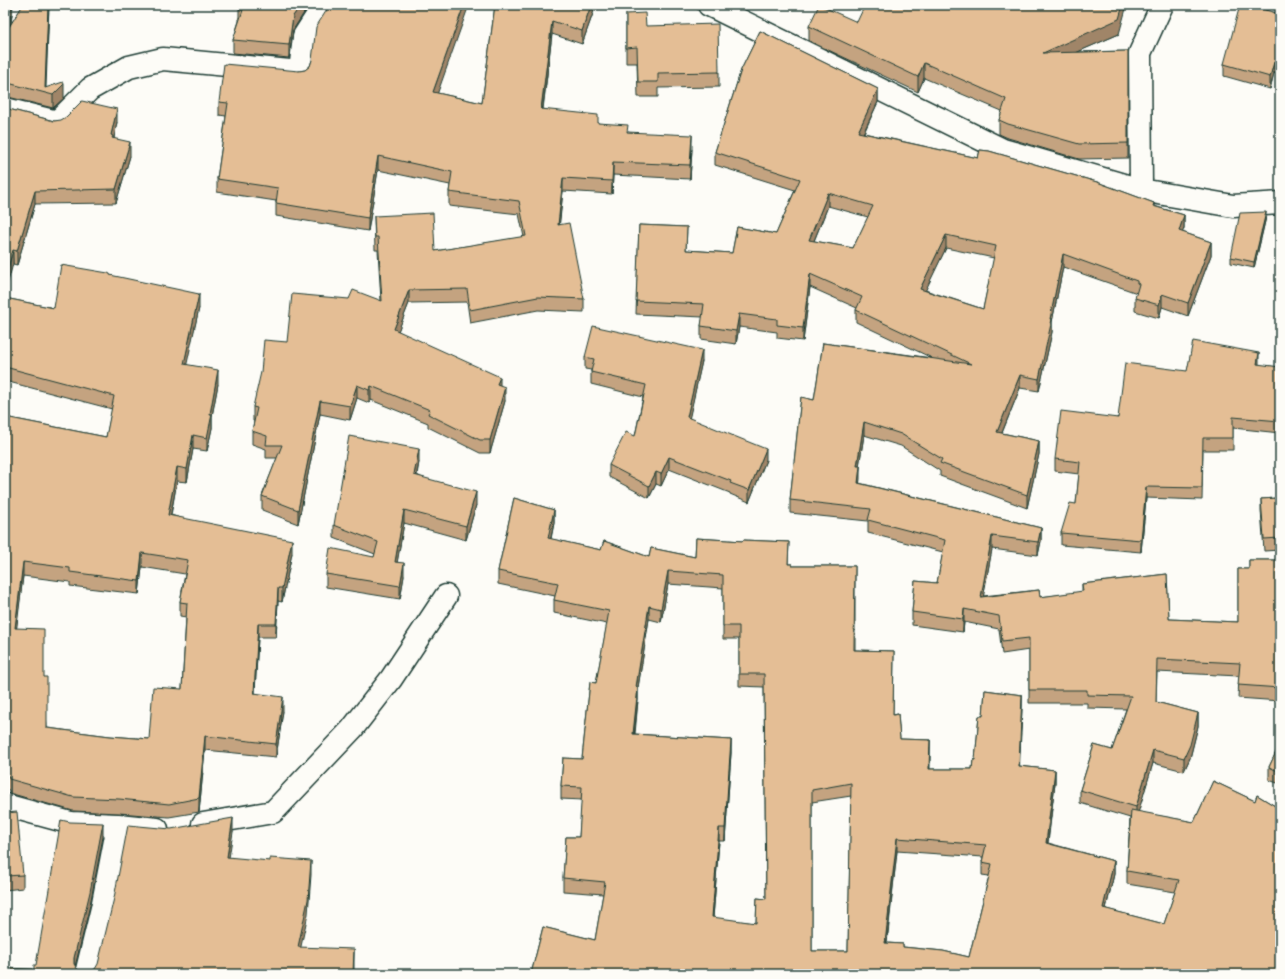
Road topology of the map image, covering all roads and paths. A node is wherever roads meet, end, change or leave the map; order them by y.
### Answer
1 (324, 5) edge
2 (709, 5) edge
3 (1162, 5) edge
4 (1277, 5) edge
5 (1280, 7) edge
6 (5, 109) edge
7 (1141, 190) junction
8 (1280, 203) edge
9 (446, 596) dead end
10 (5, 805) edge
11 (118, 825) junction
12 (86, 974) edge

1 - 6 street
2 - 7 street
3 - 7 street
4 - 5 street
7 - 8 street
9 - 11 street
10 - 11 street
11 - 12 street

